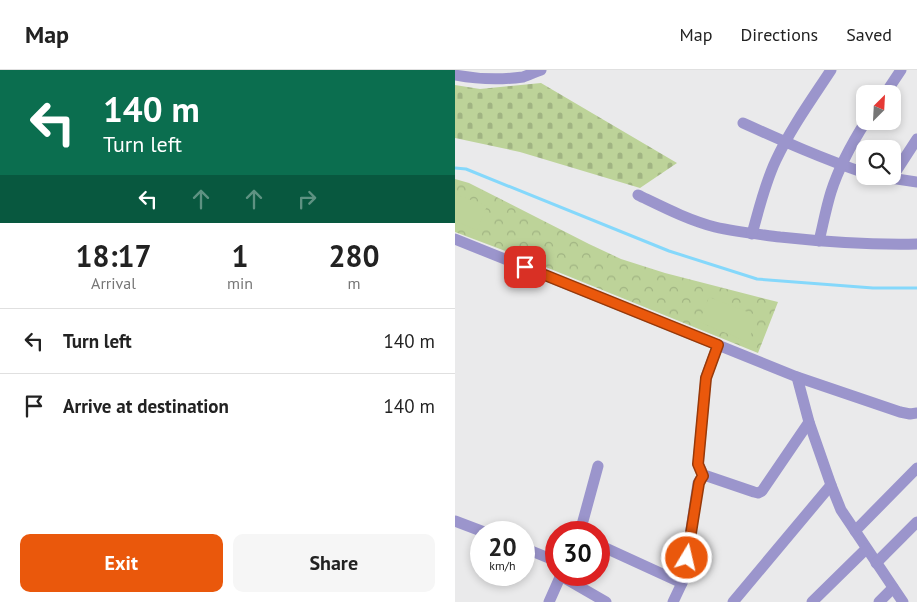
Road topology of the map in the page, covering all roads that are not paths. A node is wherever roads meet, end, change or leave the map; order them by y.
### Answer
1 (541, 70) edge
2 (831, 70) edge
3 (901, 70) edge
4 (455, 74) edge
5 (891, 85) edge
6 (743, 123) dead end
7 (861, 130) edge
8 (917, 139) edge
9 (785, 142) junction
10 (901, 164) edge
11 (842, 165) junction
12 (856, 170) edge
13 (901, 180) edge
14 (917, 182) edge
15 (638, 195) dead end
16 (752, 234) junction
17 (455, 239) edge
18 (819, 242) junction
19 (917, 244) edge
20 (718, 345) junction
21 (797, 377) junction
22 (917, 413) edge
23 (809, 422) junction
24 (598, 466) dead end
25 (917, 468) edge
26 (703, 476) junction
27 (831, 485) junction
28 (455, 521) edge
29 (583, 521) edge
30 (917, 522) edge
31 (470, 527) edge
32 (855, 531) junction
33 (867, 549) junction
34 (610, 550) edge
35 (876, 563) junction
36 (682, 583) junction
37 (556, 586) edge
38 (578, 586) edge
39 (893, 588) junction
40 (676, 601) edge
41 (549, 602) edge
42 (605, 602) edge
43 (733, 602) edge
44 (812, 602) edge
45 (879, 602) edge
46 (903, 602) edge

1 - 4 street
2 - 9 street
3 - 5 street
6 - 9 street
7 - 11 street
8 - 10 street
9 - 11 street
9 - 16 street
11 - 12 street
11 - 18 street
13 - 14 street
15 - 16 street
16 - 18 street
17 - 20 street
18 - 19 street
20 - 21 street
20 - 26 street
21 - 22 street
21 - 23 street
23 - 26 street
23 - 27 street
24 - 29 street
25 - 32 street
26 - 36 street
27 - 32 street
27 - 43 street
28 - 31 street
30 - 35 street
32 - 33 street
33 - 35 street
33 - 44 street
34 - 36 street
35 - 39 street
36 - 40 street
37 - 41 street
38 - 42 street
39 - 45 street
39 - 46 street

